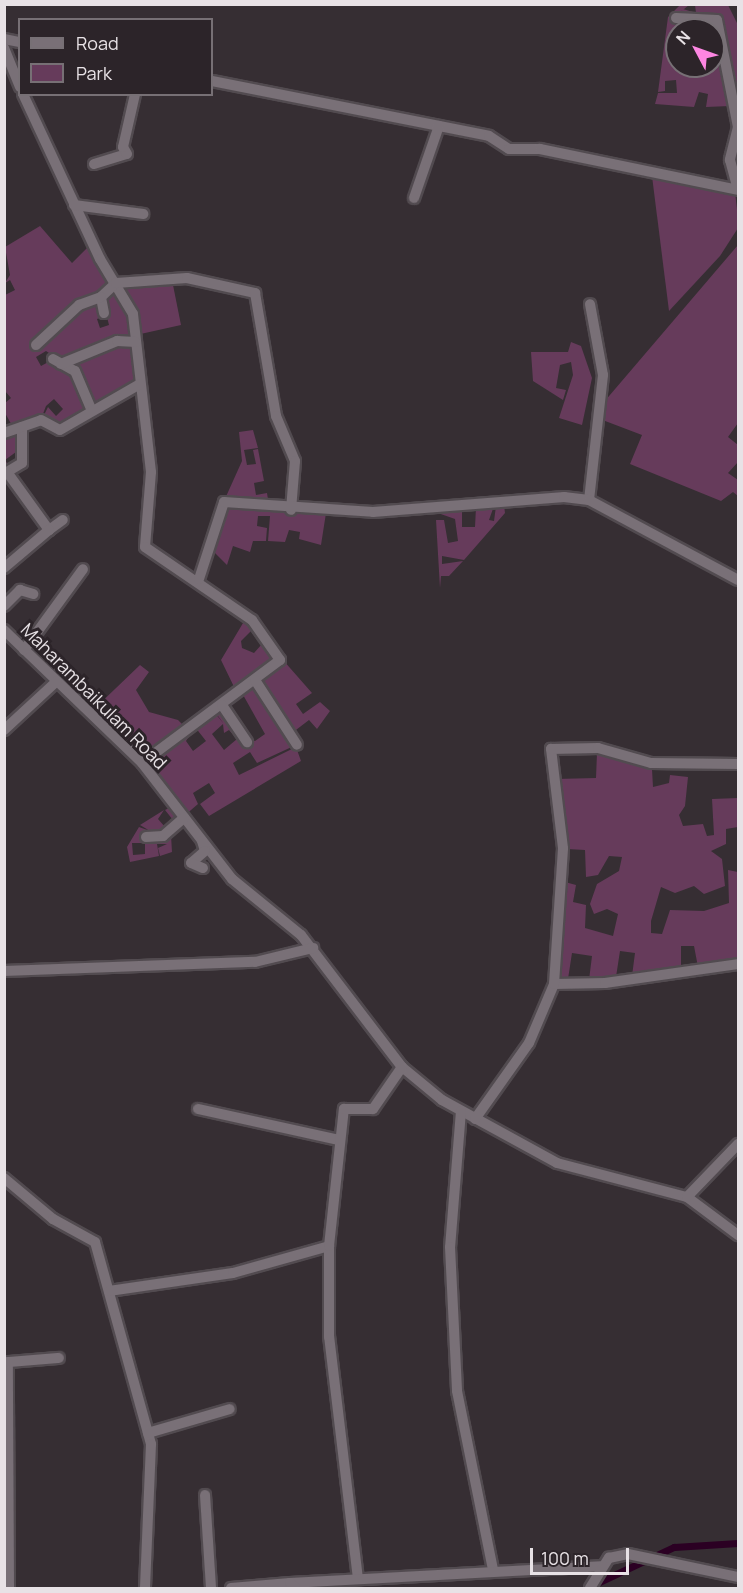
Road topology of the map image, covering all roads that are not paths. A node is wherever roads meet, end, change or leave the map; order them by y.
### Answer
1 (4, 48) edge
2 (725, 61) edge
3 (213, 81) edge
4 (18, 82) edge
5 (24, 96) edge
6 (135, 96) edge
7 (439, 126) junction
8 (94, 164) dead end
9 (738, 190) edge
10 (414, 198) dead end
11 (74, 205) junction
12 (143, 214) dead end
13 (116, 283) junction
14 (101, 297) junction
15 (590, 304) dead end
16 (104, 313) dead end
17 (136, 342) junction
18 (36, 345) dead end
19 (140, 384) junction
20 (92, 411) junction
21 (22, 427) junction
22 (4, 433) edge
23 (6, 473) edge
24 (589, 500) junction
25 (291, 510) junction
26 (63, 520) dead end
27 (49, 530) junction
28 (4, 568) edge
29 (83, 569) dead end
30 (199, 579) junction
31 (738, 580) edge
32 (33, 594) dead end
33 (4, 606) edge
34 (4, 630) edge
35 (24, 650) junction
36 (255, 680) junction
37 (57, 681) junction
38 (222, 705) junction
39 (4, 730) edge
40 (247, 742) dead end
41 (297, 746) dead end
42 (136, 761) junction
43 (738, 764) edge
44 (184, 818) junction
45 (146, 837) dead end
46 (201, 840) junction
47 (202, 868) dead end
48 (313, 948) junction
49 (738, 964) edge
50 (5, 968) edge
51 (554, 984) junction
52 (402, 1067) junction
53 (198, 1109) dead end
54 (461, 1112) junction
55 (475, 1119) junction
56 (339, 1140) junction
57 (738, 1143) edge
58 (4, 1178) edge
59 (687, 1197) junction
60 (738, 1235) edge
61 (329, 1246) junction
62 (110, 1291) junction
63 (59, 1359) dead end
64 (230, 1409) dead end
65 (148, 1433) junction
66 (205, 1495) dead end
67 (601, 1566) junction
68 (493, 1569) junction
69 (738, 1577) edge
70 (358, 1579) junction
71 (293, 1586) edge
72 (9, 1588) edge
73 (145, 1588) edge
74 (211, 1588) edge
75 (231, 1588) edge
76 (590, 1588) edge

1 - 4 street
2 - 9 street
3 - 7 street
5 - 11 street
6 - 8 street
7 - 9 street
7 - 10 street
11 - 12 street
11 - 13 street
13 - 14 street
13 - 17 street
13 - 25 street
14 - 16 street
14 - 18 street
15 - 24 street
17 - 19 street
17 - 20 street
19 - 20 street
19 - 30 street
20 - 21 street
21 - 22 street
21 - 23 street
23 - 27 street
24 - 25 street
24 - 31 street
25 - 30 street
26 - 27 street
27 - 28 street
29 - 35 street
30 - 36 street
32 - 33 street
34 - 35 street, Maharambaikulam Road
35 - 37 street, Maharambaikulam Road
36 - 38 street
36 - 41 street
37 - 39 street
37 - 42 street, Maharambaikulam Road
38 - 40 street
38 - 42 street
42 - 44 street, Maharambaikulam Road
43 - 51 street
44 - 45 street
44 - 46 street, Maharambaikulam Road
46 - 47 street
46 - 48 street, Maharambaikulam Road
48 - 50 street
48 - 52 street, Maharambaikulam Road
49 - 51 street
51 - 55 street
52 - 54 street, Maharambaikulam Road
52 - 56 street
53 - 56 street
54 - 55 street, Maharambaikulam Road
54 - 68 street
55 - 59 street, Maharambaikulam Road
56 - 61 street
57 - 59 street
58 - 62 street
59 - 60 street, Maharambaikulam Road
61 - 62 street
61 - 70 street
62 - 65 street
63 - 72 street
64 - 65 street
65 - 73 street
66 - 74 street
67 - 68 street
67 - 69 street
67 - 76 street
68 - 70 street
70 - 71 street
71 - 75 street

